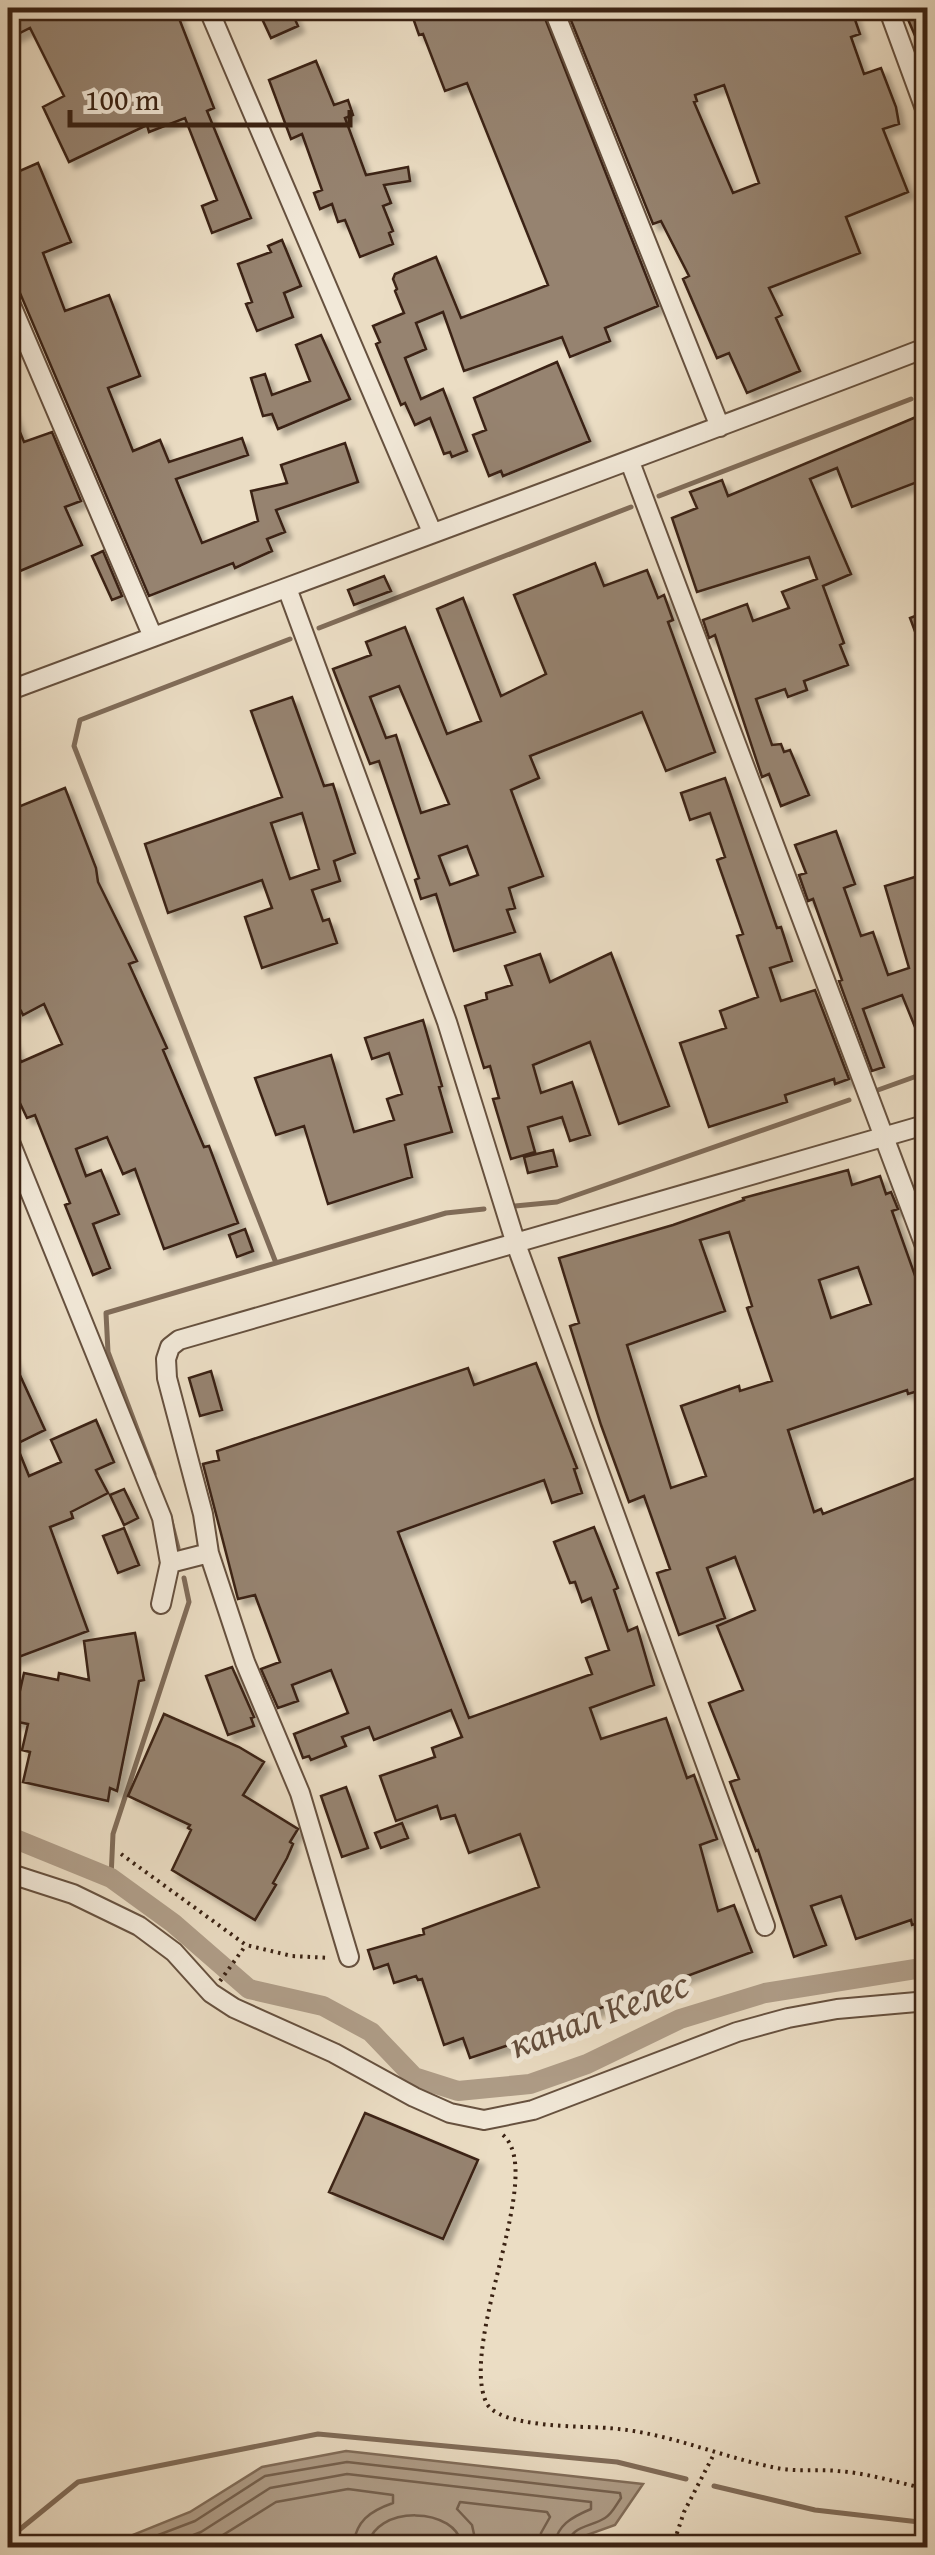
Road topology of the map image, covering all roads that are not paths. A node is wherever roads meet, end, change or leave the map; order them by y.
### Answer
1 (208, 8) edge
2 (553, 8) edge
3 (888, 8) edge
4 (928, 117) edge
5 (8, 298) edge
6 (928, 348) edge
7 (720, 427) junction
8 (630, 462) junction
9 (432, 532) junction
10 (287, 588) junction
11 (153, 637) junction
12 (8, 691) edge
13 (928, 1124) edge
14 (8, 1137) edge
15 (882, 1138) junction
16 (516, 1244) junction
17 (928, 1254) edge
18 (209, 1553) junction
19 (170, 1564) junction
20 (162, 1604) dead end
21 (8, 1873) edge
22 (765, 1926) dead end
23 (348, 1958) road end
24 (928, 2001) edge

1 - 9 street
2 - 7 street
3 - 4 street
5 - 11 street
6 - 7 street
7 - 8 street
8 - 9 street
8 - 15 street
9 - 10 street
10 - 11 street
10 - 16 street
11 - 12 street
13 - 15 street
14 - 19 street
15 - 16 street
15 - 17 street
16 - 18 street
16 - 22 street
18 - 19 street
18 - 23 street
19 - 20 street
21 - 24 street

